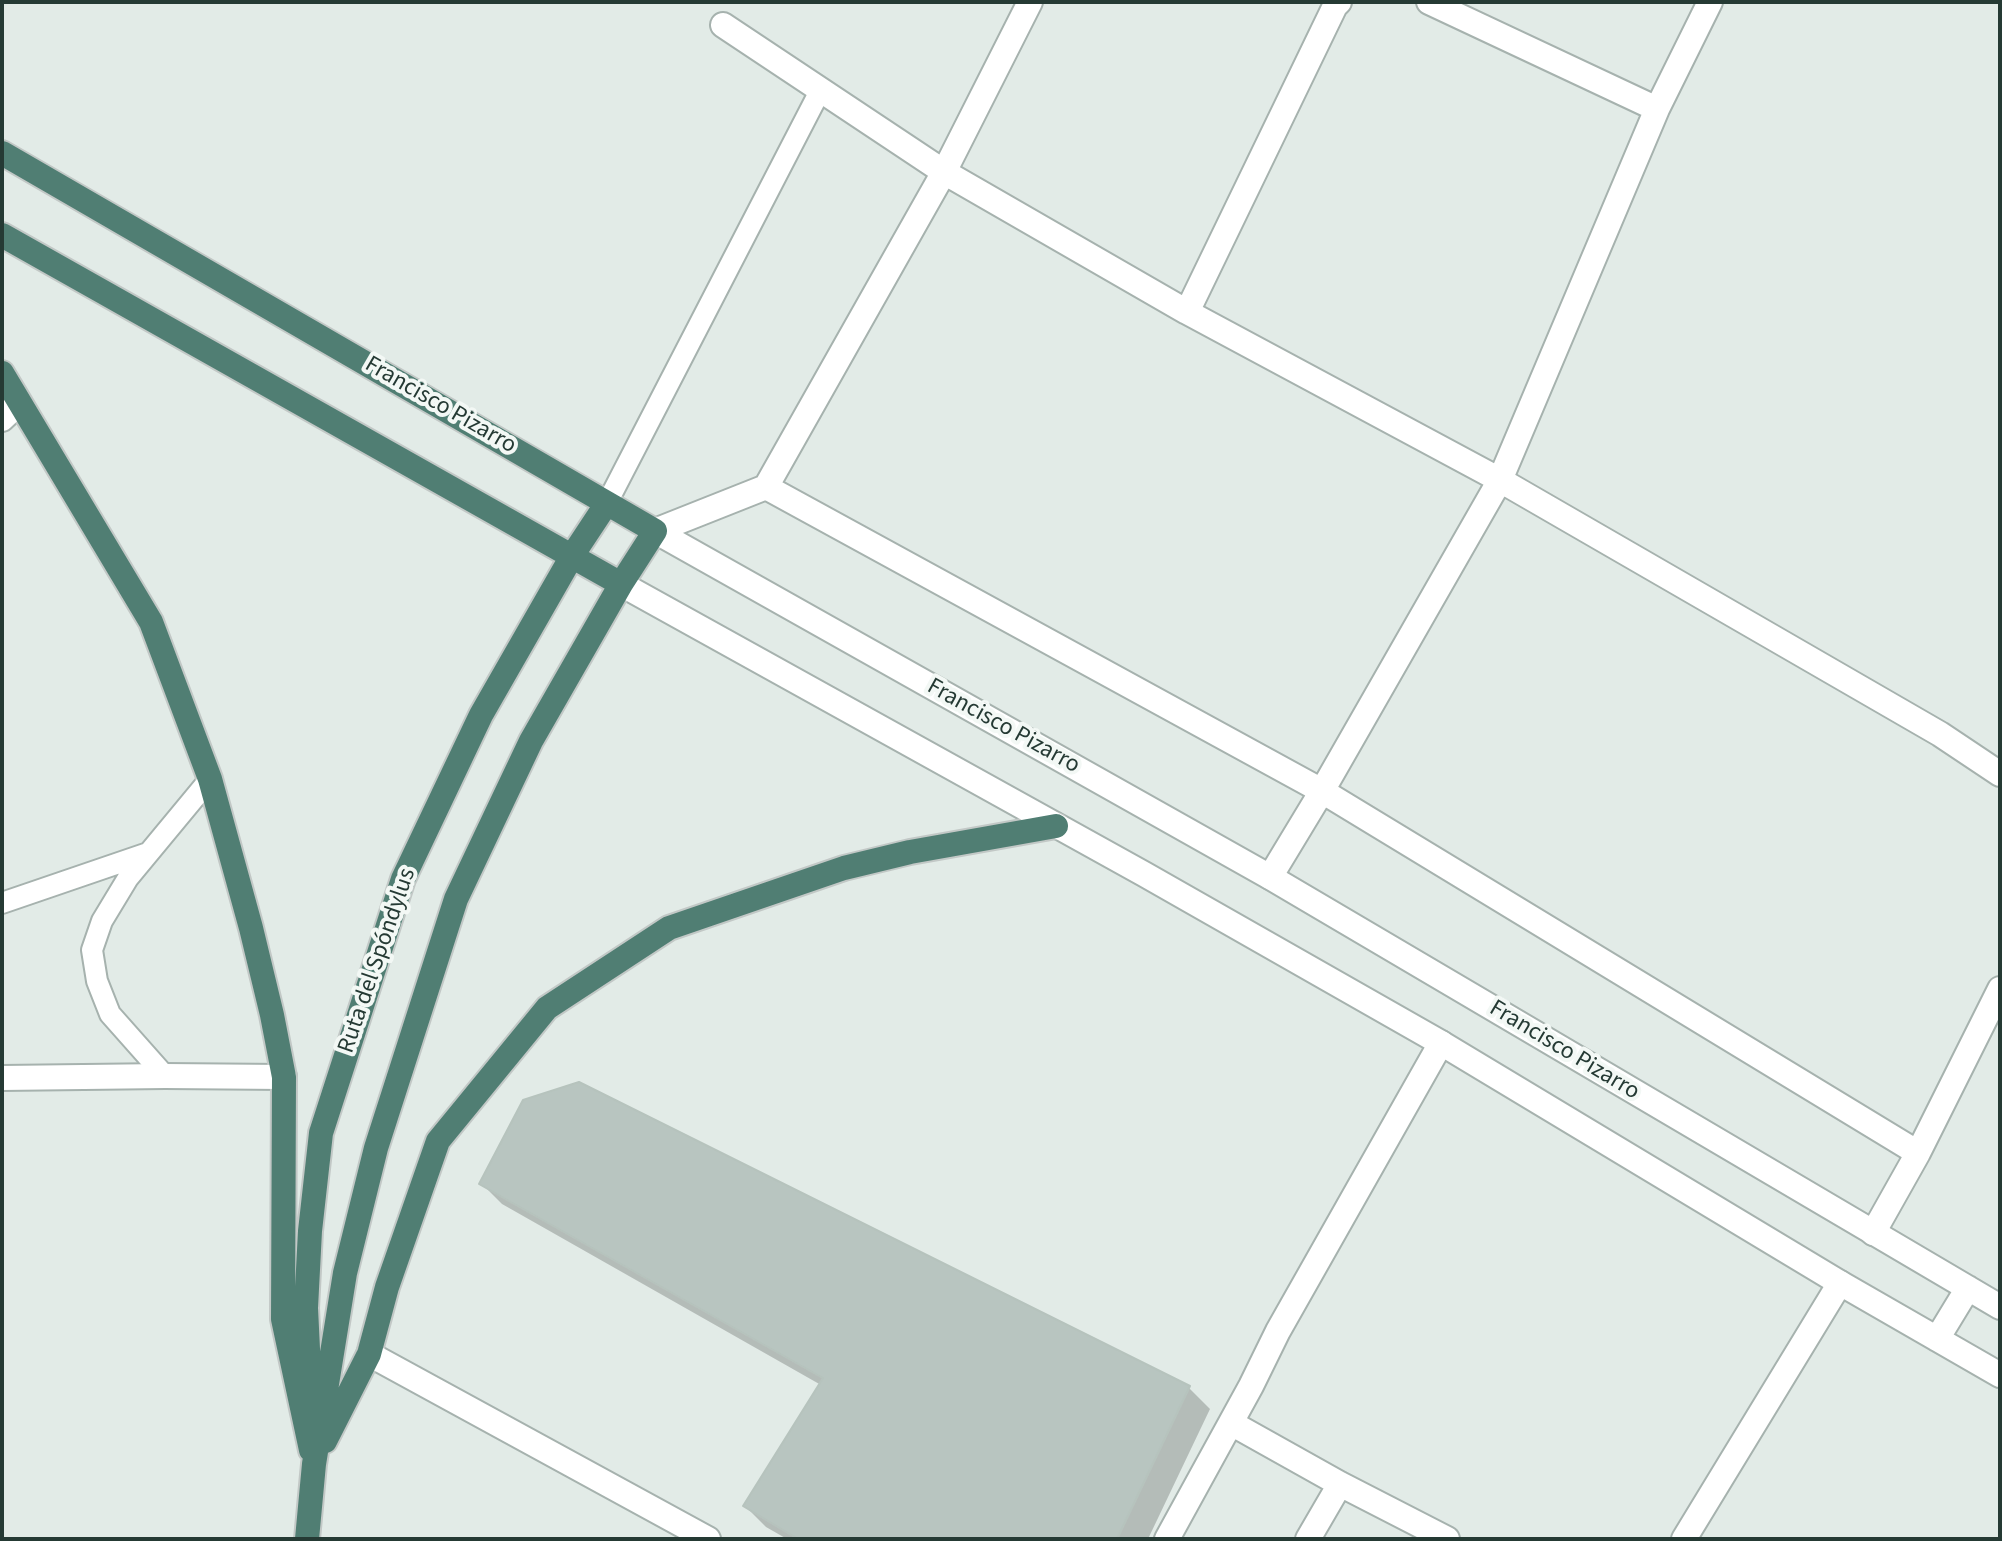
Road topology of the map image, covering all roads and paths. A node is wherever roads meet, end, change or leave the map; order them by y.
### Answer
1 (1030, 2) edge
2 (1339, 2) edge
3 (1429, 2) edge
4 (1710, 2) edge
5 (723, 25) dead end
6 (821, 89) junction
7 (1657, 109) junction
8 (2, 153) edge
9 (944, 172) junction
10 (2, 235) edge
11 (1187, 312) junction
12 (2, 373) edge
13 (10, 411) edge
14 (1500, 480) junction
15 (766, 487) junction
16 (607, 503) junction
17 (655, 531) junction
18 (572, 556) junction
19 (621, 584) junction
20 (2000, 774) edge
21 (210, 779) junction
22 (1322, 791) junction
23 (1056, 826) junction
24 (148, 853) junction
25 (1270, 877) junction
26 (2, 903) edge
27 (2000, 989) edge
28 (1441, 1043) junction
29 (165, 1076) junction
30 (284, 1077) junction
31 (2, 1078) edge
32 (1918, 1153) junction
33 (1873, 1233) junction
34 (1840, 1283) junction
35 (1968, 1288) junction
36 (2000, 1307) edge
37 (1937, 1339) junction
38 (369, 1354) junction
39 (2000, 1375) edge
40 (1231, 1423) junction
41 (314, 1464) junction
42 (1340, 1484) junction
43 (307, 1539) edge
44 (708, 1539) edge
45 (1167, 1539) edge
46 (1308, 1539) edge
47 (1447, 1539) edge
48 (1684, 1539) edge

1 - 9 street
2 - 11 street
3 - 7 street
4 - 7 street
5 - 6 street
6 - 9 street
6 - 16 lane
7 - 14 street
8 - 16 highway, Francisco Pizarro
9 - 11 street
9 - 15 street
10 - 18 highway
11 - 14 street
12 - 13 highway
13 - 21 highway
14 - 20 street
14 - 22 street
15 - 17 street
15 - 22 street
16 - 17 highway, Francisco Pizarro
16 - 18 highway, Ruta del Spóndylus
17 - 19 highway, Ruta del Spóndylus
17 - 25 street, Francisco Pizarro
18 - 19 highway
18 - 41 highway, Ruta del Spóndylus
19 - 23 street
19 - 41 highway, Ruta del Spóndylus
21 - 24 lane
21 - 30 highway
22 - 25 street
22 - 32 street
23 - 28 street
23 - 38 highway
24 - 26 lane
24 - 29 lane
25 - 33 street, Francisco Pizarro
27 - 32 street
28 - 34 street
28 - 40 street
29 - 30 street
29 - 31 street
30 - 41 highway
32 - 33 street
33 - 35 street, Francisco Pizarro
34 - 37 street
34 - 48 street
35 - 36 street, Francisco Pizarro
35 - 37 street
37 - 39 street
38 - 41 highway
38 - 44 street
40 - 42 street
40 - 45 street
41 - 43 highway, Ruta del Spóndylus
42 - 46 street
42 - 47 street

